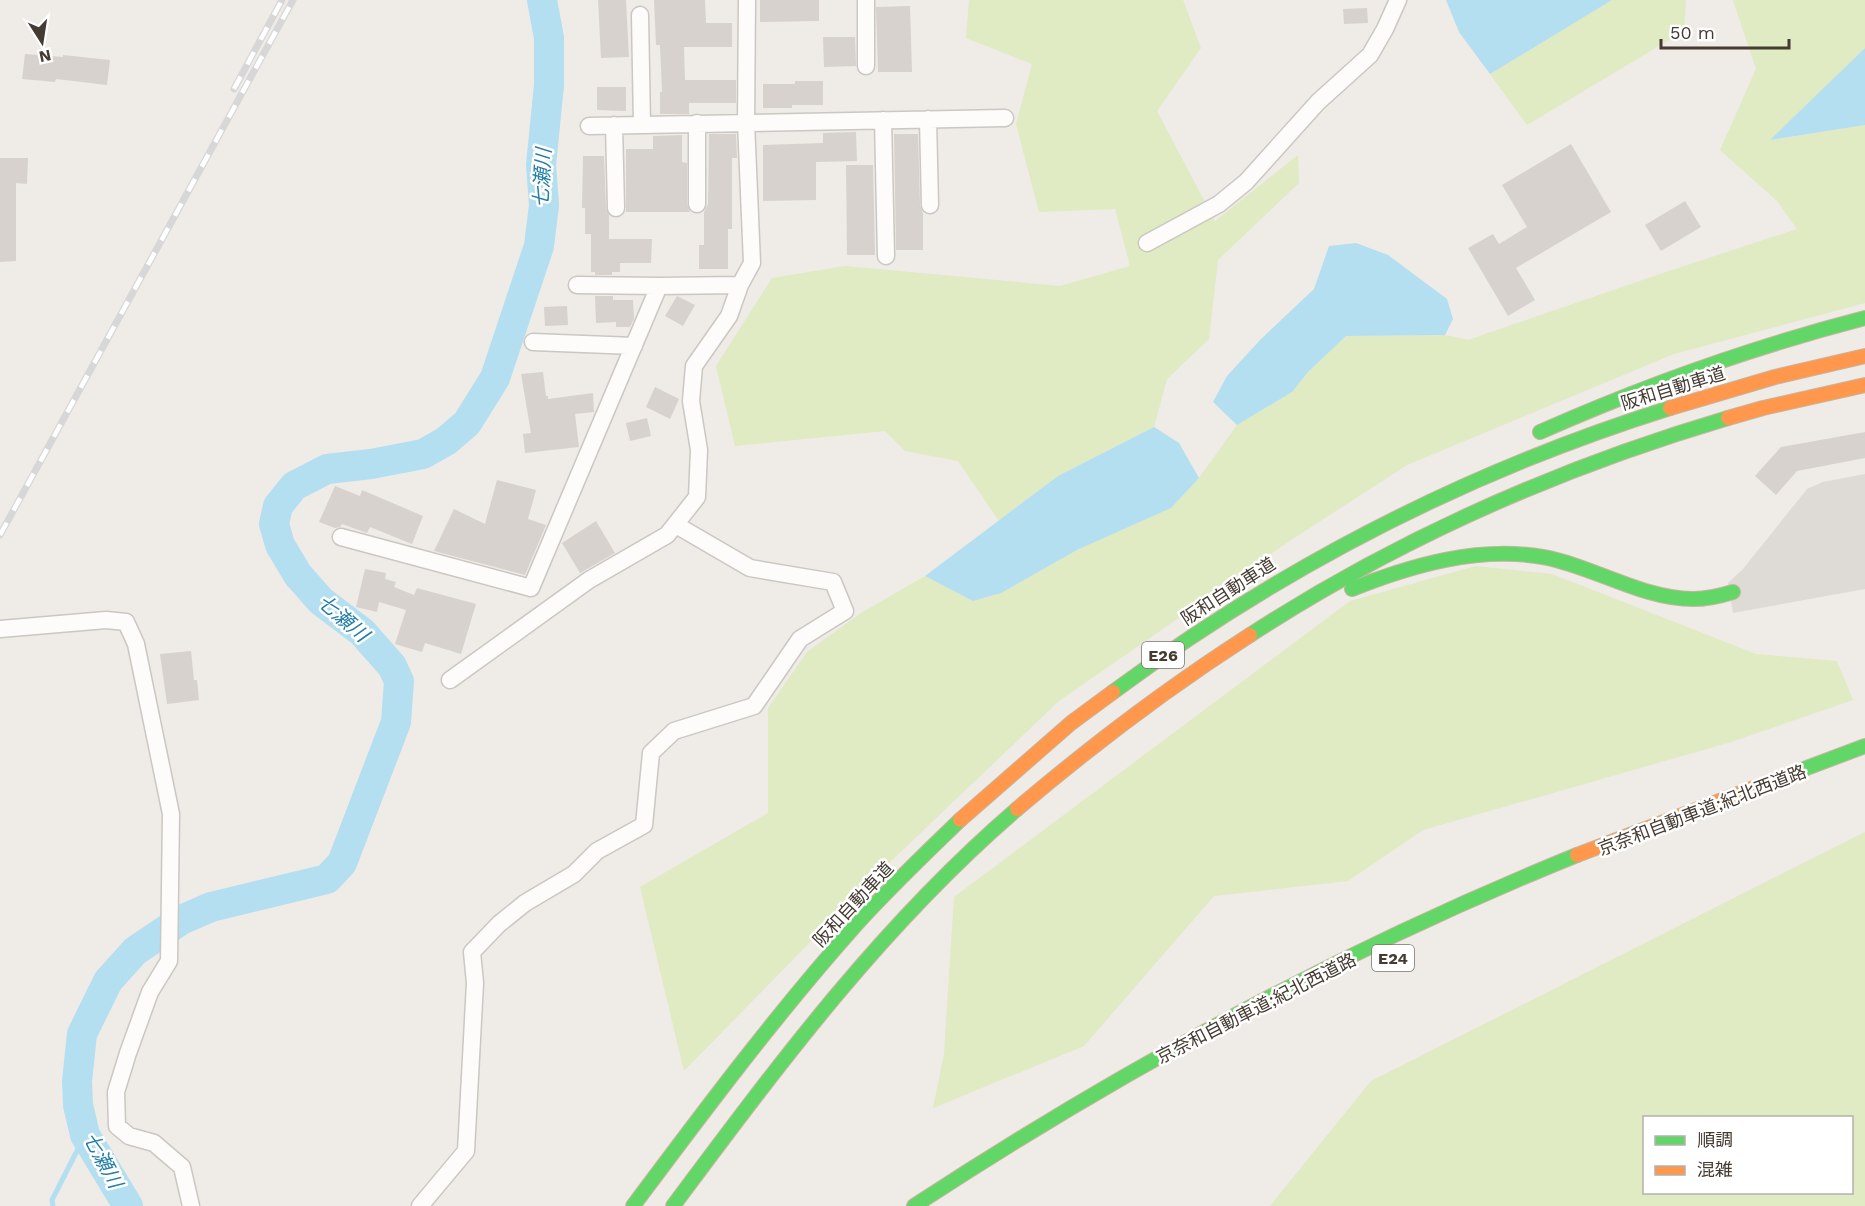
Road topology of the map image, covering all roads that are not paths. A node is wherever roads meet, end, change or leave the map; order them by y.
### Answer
1 (747, 0) edge
2 (866, 0) edge
3 (1398, 0) edge
4 (640, 15) dead end
5 (866, 66) dead end
6 (1005, 118) dead end
7 (928, 119) junction
8 (883, 120) junction
9 (746, 122) junction
10 (697, 123) junction
11 (614, 125) junction
12 (642, 125) junction
13 (589, 126) dead end
14 (697, 204) dead end
15 (930, 205) dead end
16 (616, 208) dead end
17 (1147, 243) dead end
18 (886, 256) dead end
19 (577, 285) dead end
20 (740, 285) junction
21 (659, 286) junction
22 (1865, 318) edge
23 (533, 342) dead end
24 (634, 346) junction
25 (1865, 356) edge
26 (1865, 385) edge
27 (1532, 436) dead end
28 (1392, 506) dead end
29 (676, 525) junction
30 (340, 537) dead end
31 (1318, 556) junction
32 (1733, 592) dead end
33 (0, 629) edge
34 (450, 680) dead end
35 (1865, 746) edge
36 (987, 835) junction
37 (191, 1206) edge
38 (420, 1206) edge
39 (633, 1206) edge
40 (673, 1206) edge
41 (914, 1206) edge

1 - 9 street
2 - 5 street
3 - 17 street
4 - 12 street
6 - 7 street
7 - 8 street
7 - 15 street
8 - 9 street
8 - 18 street
9 - 10 street
9 - 20 street
10 - 12 street
10 - 14 street
11 - 12 street
11 - 13 street
11 - 16 street
19 - 21 street
20 - 21 street
20 - 29 street
21 - 24 street
22 - 27 highway
23 - 24 street
24 - 30 street
25 - 31 highway, 阪和自動車道 / E26
26 - 36 highway, E26
28 - 31 highway
29 - 34 street
29 - 38 street
31 - 39 highway, 阪和自動車道 / E26
32 - 36 highway
33 - 37 street
35 - 41 highway, 京奈和自動車道;紀北西道路 / E24
36 - 40 highway, E26

